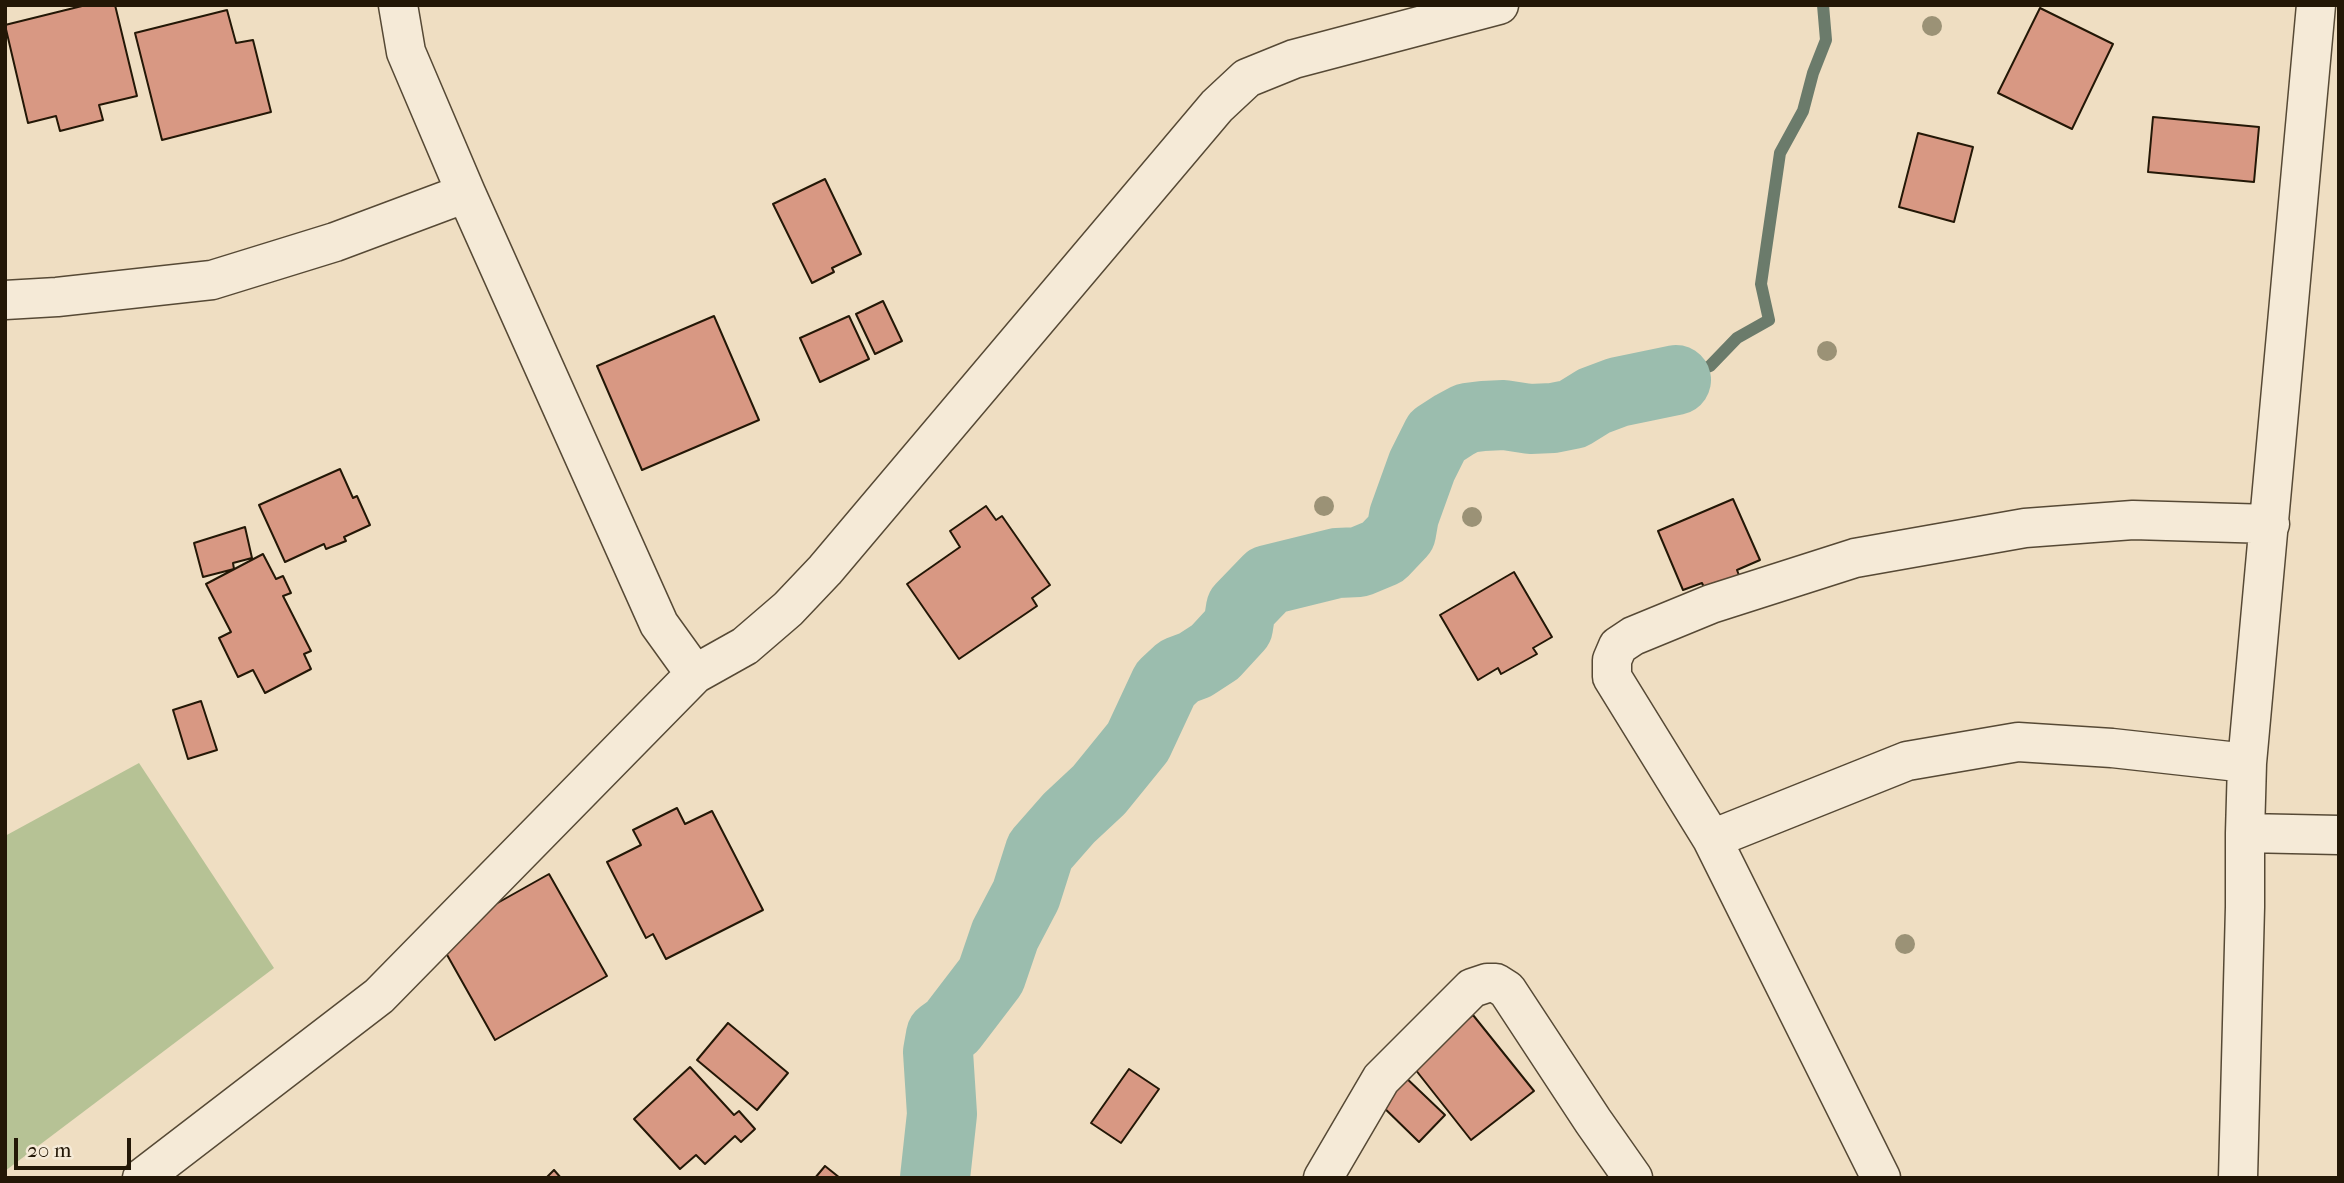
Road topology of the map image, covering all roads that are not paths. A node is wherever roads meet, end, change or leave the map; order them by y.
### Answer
1 (398, 5) edge
2 (1499, 5) edge
3 (2316, 5) edge
4 (466, 193) junction
5 (5, 300) edge
6 (2270, 524) junction
7 (695, 674) junction
8 (2248, 763) junction
9 (2245, 833) junction
10 (2339, 835) edge
11 (1712, 839) junction
12 (142, 1178) edge
13 (1323, 1178) edge
14 (1633, 1178) edge
15 (1881, 1178) edge
16 (2238, 1178) edge

1 - 4 street
2 - 7 street
3 - 6 street
4 - 5 street
4 - 7 street
6 - 8 street
6 - 11 street
7 - 12 street
8 - 9 street
8 - 11 street
9 - 10 street
9 - 16 street
11 - 15 street
13 - 14 street

